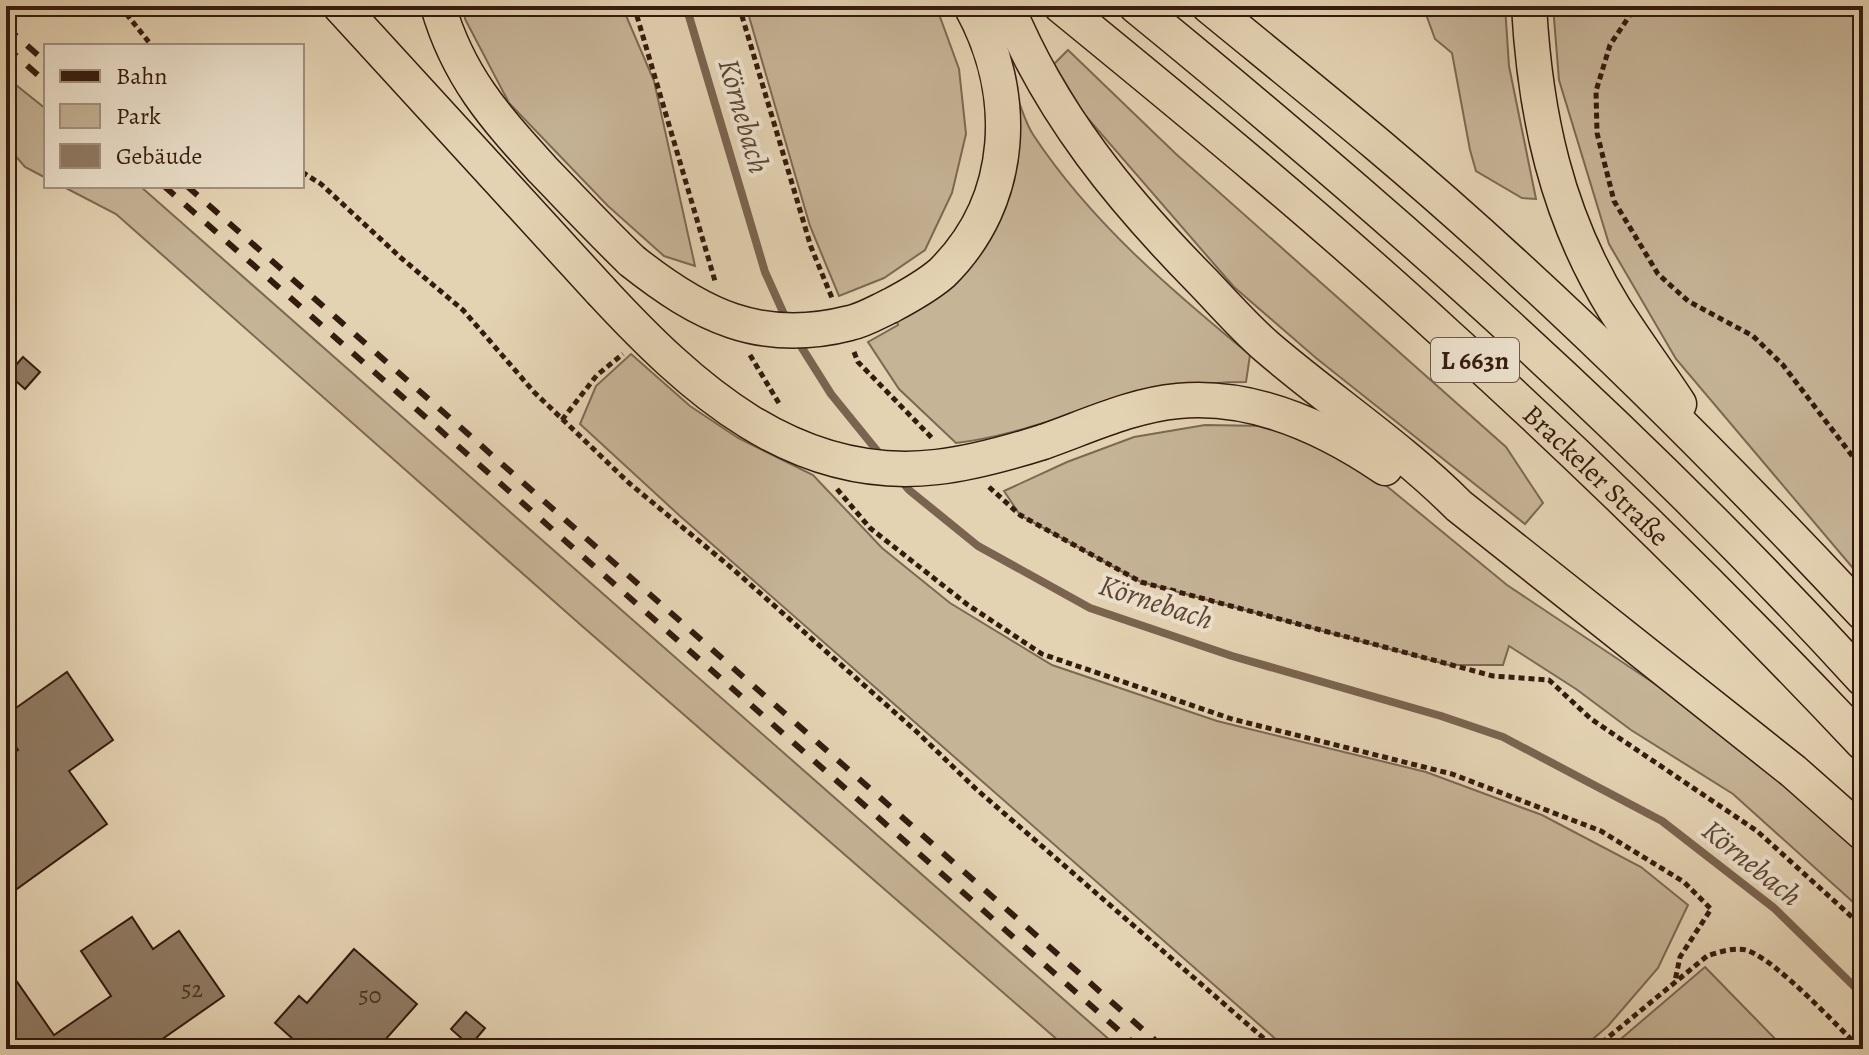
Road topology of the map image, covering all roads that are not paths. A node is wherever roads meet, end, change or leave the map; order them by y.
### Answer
1 (340, 6) edge
2 (438, 6) edge
3 (971, 6) edge
4 (1007, 6) edge
5 (1061, 6) edge
6 (1136, 6) edge
7 (1209, 6) edge
8 (1529, 6) edge
9 (1719, 464) junction
10 (1459, 506) junction
11 (1863, 613) edge
12 (1863, 679) edge
13 (1863, 743) edge
14 (1863, 833) edge

1 - 10 highway, bridge
2 - 3 highway, bridge
4 - 10 highway
5 - 13 highway, Brackeler Straße / L 663n
6 - 12 highway, Brackeler Straße / L 663n
7 - 9 highway
8 - 9 highway
9 - 11 highway
10 - 14 highway

